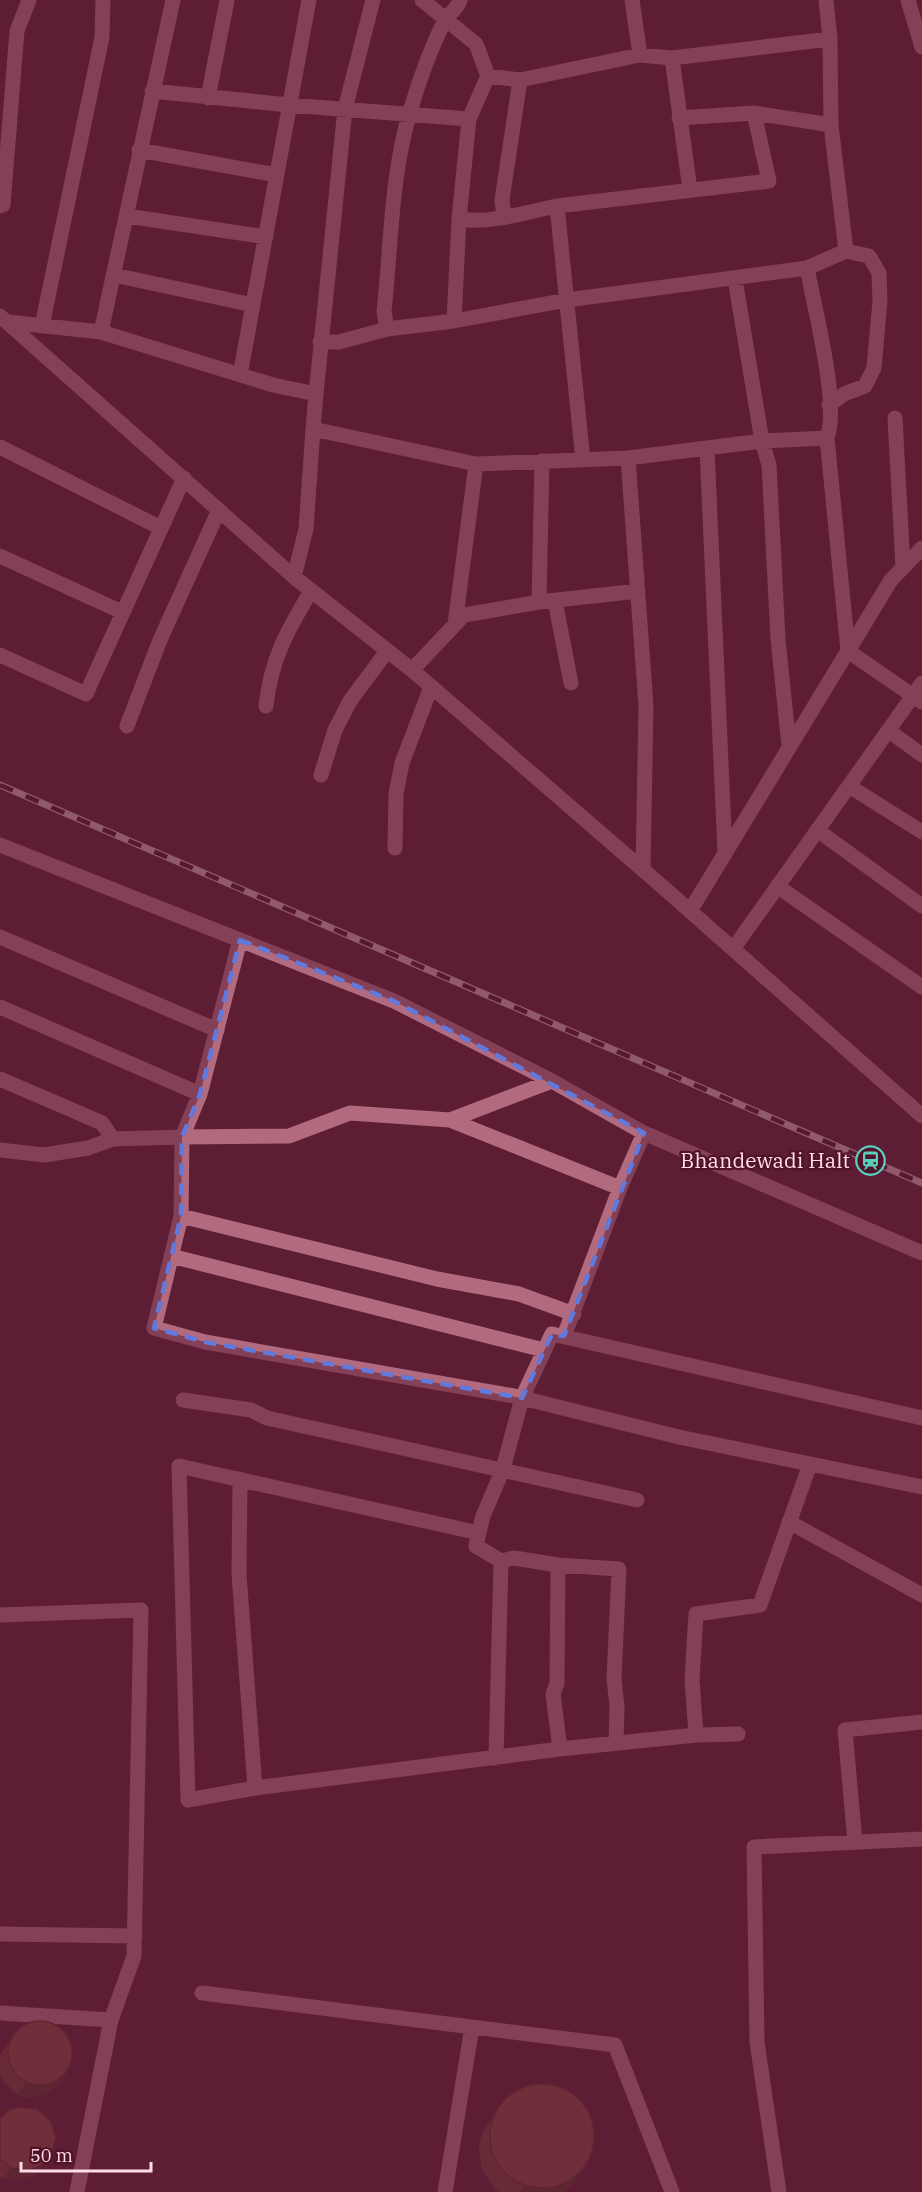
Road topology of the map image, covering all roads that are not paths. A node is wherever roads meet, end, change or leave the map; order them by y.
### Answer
1 (28, 0) edge
2 (103, 0) edge
3 (173, 0) edge
4 (227, 0) edge
5 (309, 0) edge
6 (373, 0) edge
7 (422, 0) edge
8 (460, 0) edge
9 (632, 0) edge
10 (826, 0) edge
11 (908, 0) edge
12 (445, 19) junction
13 (830, 39) junction
14 (922, 47) edge
15 (640, 55) junction
16 (672, 58) junction
17 (488, 76) junction
18 (520, 80) junction
19 (152, 91) junction
20 (208, 98) junction
21 (289, 105) junction
22 (345, 109) junction
23 (754, 113) junction
24 (409, 114) junction
25 (679, 118) junction
26 (469, 119) junction
27 (831, 125) junction
28 (139, 150) junction
29 (276, 176) junction
30 (690, 190) junction
31 (0, 206) edge
32 (558, 206) junction
33 (127, 216) junction
34 (504, 217) junction
35 (459, 219) junction
36 (266, 237) junction
37 (846, 251) junction
38 (807, 268) junction
39 (114, 275) junction
40 (735, 279) junction
41 (567, 300) junction
42 (253, 305) junction
43 (4, 319) edge
44 (454, 321) junction
45 (42, 326) junction
46 (387, 329) junction
47 (101, 332) junction
48 (320, 342) junction
49 (240, 375) junction
50 (316, 394) junction
51 (829, 405) junction
52 (895, 418) dead end
53 (313, 429) junction
54 (826, 438) junction
55 (762, 441) junction
56 (0, 447) edge
57 (707, 449) junction
58 (628, 458) junction
59 (583, 460) junction
60 (542, 461) junction
61 (476, 464) junction
62 (184, 478) junction
63 (219, 510) junction
64 (161, 528) junction
65 (922, 548) edge
66 (0, 556) edge
67 (903, 567) junction
68 (294, 577) junction
69 (311, 591) junction
70 (638, 591) junction
71 (555, 600) junction
72 (539, 603) junction
73 (122, 612) junction
74 (455, 624) junction
75 (387, 651) junction
76 (848, 651) junction
77 (0, 655) edge
78 (411, 670) junction
79 (571, 683) dead end
80 (922, 683) edge
81 (431, 687) junction
82 (917, 699) edge
83 (266, 706) dead end
84 (127, 726) dead end
85 (889, 731) junction
86 (789, 746) junction
87 (922, 755) edge
88 (321, 776) dead end
89 (849, 786) junction
90 (817, 830) junction
91 (922, 832) edge
92 (0, 845) edge
93 (395, 848) dead end
94 (725, 852) junction
95 (644, 870) junction
96 (777, 886) junction
97 (922, 906) edge
98 (690, 911) junction
99 (0, 937) edge
100 (240, 940) junction
101 (733, 949) junction
102 (922, 987) edge
103 (0, 1007) edge
104 (217, 1030) junction
105 (0, 1079) edge
106 (552, 1081) junction
107 (200, 1094) junction
108 (922, 1116) edge
109 (450, 1120) junction
110 (644, 1133) junction
111 (182, 1137) junction
112 (113, 1139) junction
113 (0, 1150) edge
114 (620, 1188) junction
115 (181, 1216) junction
116 (922, 1253) edge
117 (171, 1256) junction
118 (574, 1314) junction
119 (564, 1336) junction
120 (544, 1350) junction
121 (522, 1398) junction
122 (183, 1400) dead end
123 (922, 1418) edge
124 (810, 1464) junction
125 (503, 1469) junction
126 (240, 1479) junction
127 (922, 1487) edge
128 (637, 1500) dead end
129 (789, 1522) junction
130 (479, 1533) junction
131 (501, 1561) junction
132 (558, 1565) junction
133 (922, 1596) edge
134 (0, 1616) edge
135 (922, 1722) edge
136 (738, 1734) dead end
137 (696, 1735) junction
138 (616, 1743) junction
139 (560, 1749) junction
140 (496, 1758) junction
141 (255, 1788) junction
142 (922, 1839) edge
143 (855, 1842) junction
144 (0, 1934) edge
145 (135, 1936) junction
146 (202, 1993) dead end
147 (0, 2013) edge
148 (111, 2020) junction
149 (472, 2027) junction
150 (77, 2192) edge
151 (445, 2192) edge
152 (672, 2192) edge
153 (779, 2192) edge

1 - 31 street
2 - 45 street
3 - 19 street
4 - 20 street
5 - 21 street
6 - 22 street
7 - 12 street
8 - 12 street
9 - 15 street
10 - 13 street
11 - 14 street
12 - 17 street
12 - 24 street
13 - 16 street
13 - 27 street
15 - 16 street
15 - 18 street
16 - 25 street
17 - 18 street
17 - 26 street
18 - 34 street
19 - 20 street
19 - 28 street
20 - 21 street
21 - 22 street
21 - 29 street
22 - 24 street
22 - 48 street
23 - 25 street
23 - 27 street
23 - 30 street
24 - 26 street
24 - 46 street
25 - 30 street
26 - 35 street
27 - 37 street
28 - 29 street
28 - 33 street
29 - 36 street
30 - 32 street
32 - 34 street
32 - 41 street
33 - 36 street
33 - 39 street
34 - 35 street
35 - 44 street
36 - 42 street
37 - 38 street
37 - 51 street
38 - 40 street
38 - 51 street
39 - 42 street
39 - 47 street
40 - 41 street
40 - 55 street
41 - 44 street
41 - 59 street
42 - 49 street
43 - 45 street
43 - 62 street
44 - 46 street
45 - 47 street
46 - 48 street
47 - 49 street
48 - 50 street
49 - 50 street
50 - 53 street
51 - 54 street
52 - 67 street
53 - 61 street
53 - 68 street
54 - 55 street
54 - 76 street
55 - 57 street
55 - 86 street
56 - 64 street
57 - 58 street
57 - 94 street
58 - 59 street
58 - 70 street
59 - 60 street
60 - 61 street
60 - 72 street
61 - 74 street
62 - 63 street
62 - 64 street
63 - 68 street
63 - 84 street
64 - 73 street
65 - 67 street
66 - 73 street
67 - 76 street
68 - 69 street
69 - 75 street
69 - 83 street
70 - 71 street
70 - 95 street
71 - 72 street
71 - 79 street
72 - 74 street
73 - 77 street
74 - 78 street
75 - 78 street
75 - 88 street
76 - 82 street
76 - 86 street
78 - 81 street
80 - 82 street
81 - 93 street
81 - 95 street
82 - 85 street
85 - 87 street
85 - 89 street
86 - 94 street
89 - 90 street
89 - 91 street
90 - 96 street
90 - 97 street
92 - 100 street
94 - 98 street
95 - 98 street
96 - 101 street
96 - 102 street
98 - 101 street
99 - 104 street
100 - 104 street
100 - 106 street
101 - 108 street
103 - 107 street
104 - 107 street
105 - 112 street
106 - 109 street
106 - 110 street
107 - 111 street
109 - 111 street
109 - 114 street
110 - 114 street
110 - 116 street
111 - 112 street
111 - 115 street
112 - 113 street
114 - 118 street
115 - 117 street
115 - 118 street
117 - 120 street
117 - 121 street
118 - 119 street
119 - 120 street
119 - 123 street
120 - 121 street
121 - 124 street
121 - 125 street
122 - 125 street
124 - 127 street
124 - 129 street
125 - 128 street
125 - 130 street
126 - 130 street
126 - 141 street
126 - 141 street
129 - 133 street
129 - 137 street
130 - 131 street
131 - 132 street
131 - 140 street
132 - 138 street
132 - 139 street
134 - 145 street
135 - 143 street
136 - 137 street
137 - 138 street
138 - 139 street
139 - 140 street
140 - 141 street
142 - 143 street
143 - 153 street
144 - 145 street
145 - 148 street
146 - 149 street
147 - 148 street
148 - 150 street
149 - 151 street
149 - 152 street

